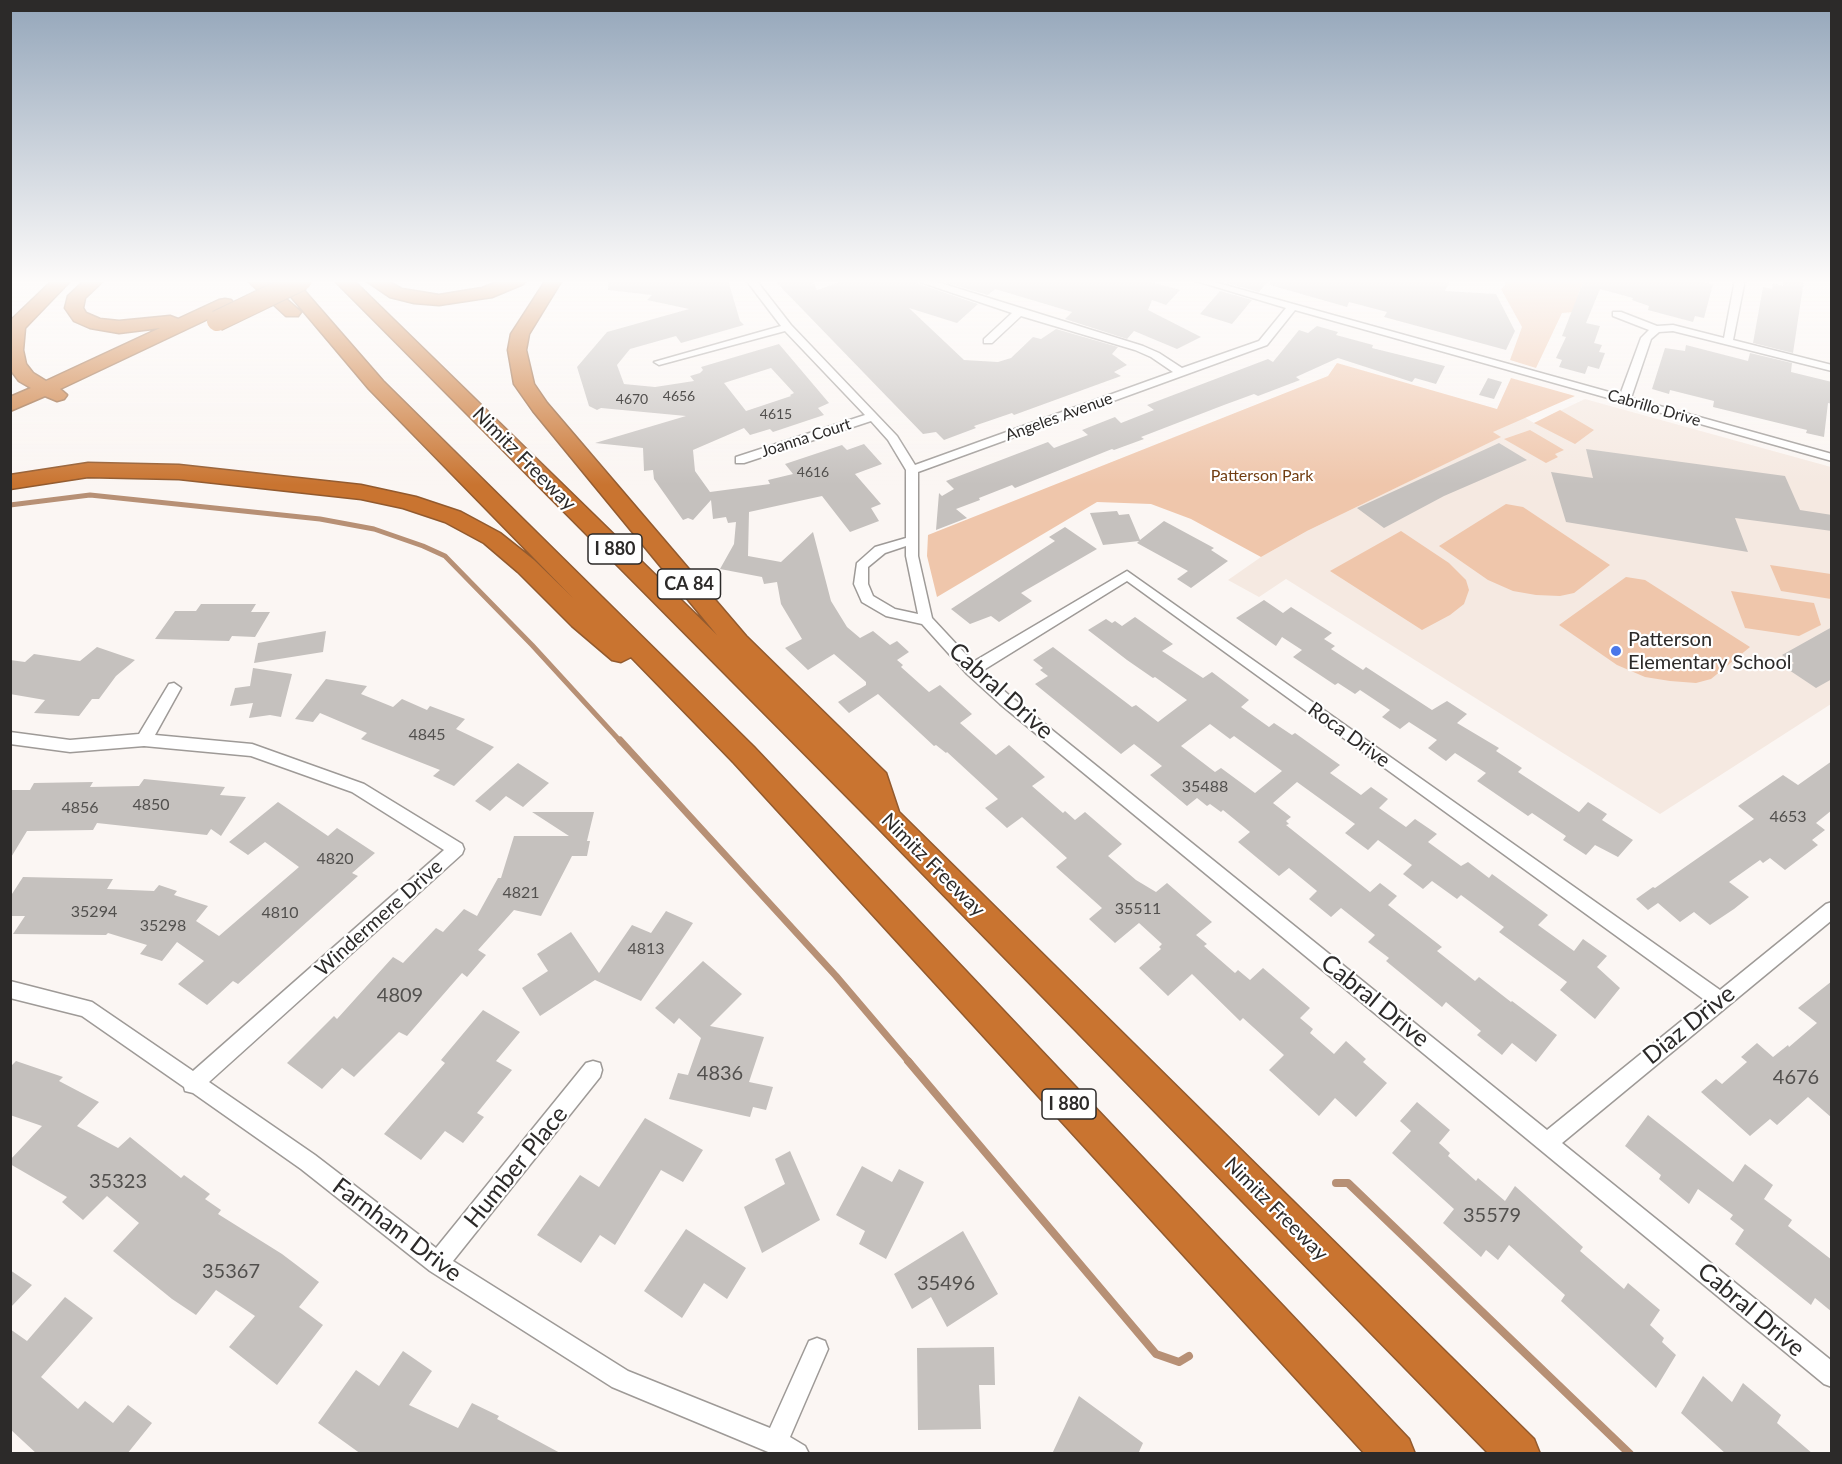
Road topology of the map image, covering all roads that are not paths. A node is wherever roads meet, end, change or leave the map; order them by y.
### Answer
1 (14, 348) edge
2 (150, 348) edge
3 (334, 348) edge
4 (345, 348) edge
5 (412, 348) edge
6 (516, 348) edge
7 (711, 348) edge
8 (807, 348) edge
9 (1140, 348) edge
10 (1249, 348) edge
11 (1442, 348) edge
12 (1642, 348) edge
13 (1756, 348) edge
14 (659, 363) dead end
15 (1832, 368) edge
16 (1182, 373) junction
17 (376, 385) junction
18 (49, 399) junction
19 (1625, 400) junction
20 (16, 402) edge
21 (872, 417) junction
22 (10, 424) edge
23 (1832, 458) edge
24 (740, 460) dead end
25 (912, 470) junction
26 (10, 482) edge
27 (912, 540) junction
28 (926, 620) junction
29 (972, 670) junction
30 (174, 688) dead end
31 (10, 738) edge
32 (144, 740) junction
33 (744, 756) junction
34 (886, 818) junction
35 (1832, 909) edge
36 (10, 989) edge
37 (1720, 1000) junction
38 (593, 1070) dead end
39 (192, 1084) junction
40 (1548, 1142) junction
41 (438, 1263) junction
42 (817, 1349) dead end
43 (1832, 1376) edge
44 (776, 1442) junction
45 (797, 1454) edge
46 (1394, 1454) edge
47 (1519, 1454) edge

1 - 18 highway
2 - 18 highway
3 - 17 highway
4 - 17 highway, I 880
5 - 34 highway, Nimitz Freeway / I 880
6 - 34 highway, CA 84
7 - 14 street
8 - 21 street
9 - 16 street
10 - 16 street, Angeles Avenue
11 - 19 street, Cabrillo Drive
12 - 19 street
13 - 15 street
16 - 25 street, Angeles Avenue
17 - 33 highway, I 880
18 - 20 highway
18 - 22 highway
19 - 23 street, Cabrillo Drive
21 - 24 street, Joanna Court
21 - 25 street
25 - 27 street
26 - 33 highway
27 - 28 street
27 - 28 street
28 - 29 street, Cabral Drive
29 - 37 street, Roca Drive
29 - 40 street, Cabral Drive
30 - 32 street
31 - 32 street, Windermere Drive
32 - 39 street, Windermere Drive
33 - 46 highway, I 880
34 - 47 highway, Nimitz Freeway / I 880
35 - 37 street, Diaz Drive
36 - 39 street, Farnham Drive
37 - 40 street, Diaz Drive
38 - 41 street, Humber Place
39 - 41 street, Farnham Drive
40 - 43 street, Cabral Drive
41 - 44 street, Farnham Drive
42 - 44 street
44 - 45 street, Farnham Drive

